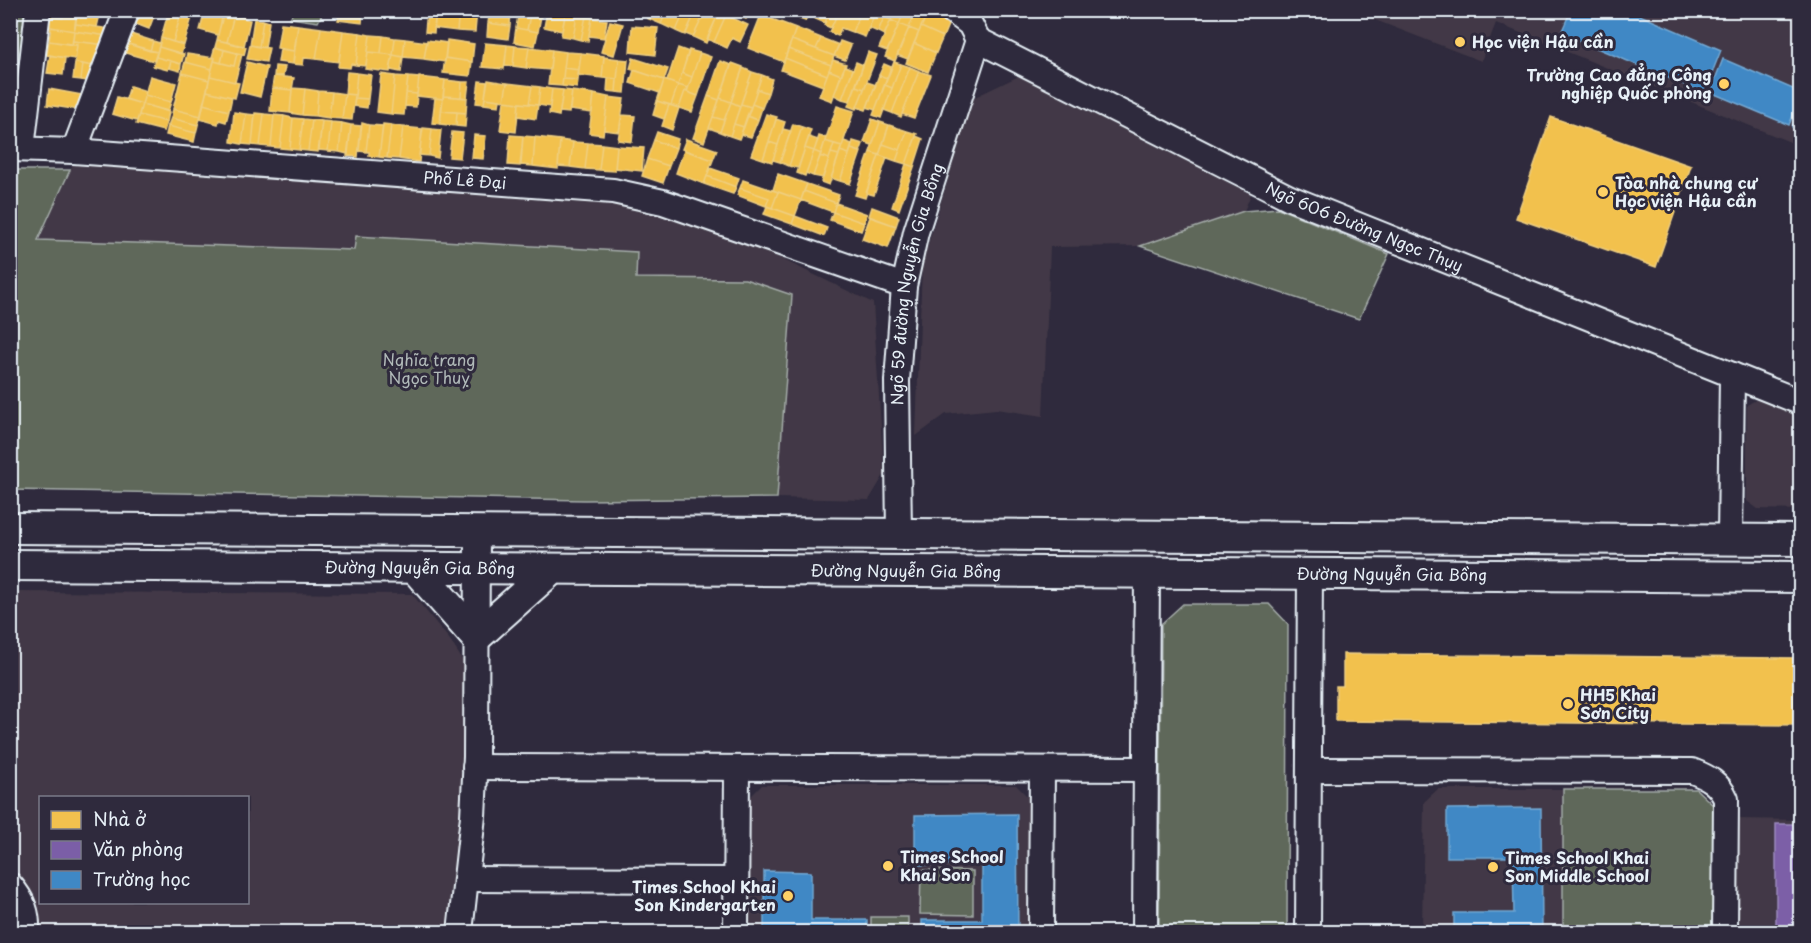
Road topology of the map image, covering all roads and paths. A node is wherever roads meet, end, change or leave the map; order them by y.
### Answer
1 (38, 10) edge
2 (127, 10) edge
3 (951, 10) edge
4 (978, 40) junction
5 (16, 149) edge
6 (74, 151) junction
7 (904, 286) junction
8 (1732, 375) junction
9 (1800, 402) edge
10 (10, 528) edge
11 (477, 531) junction
12 (899, 534) junction
13 (1147, 535) junction
14 (1310, 536) junction
15 (1730, 539) junction
16 (1800, 540) edge
17 (10, 565) edge
18 (415, 568) junction
19 (477, 568) junction
20 (552, 569) junction
21 (1147, 572) junction
22 (1310, 573) junction
23 (1800, 577) edge
24 (476, 637) junction
25 (475, 767) junction
26 (737, 768) junction
27 (1042, 769) junction
28 (1146, 770) junction
29 (1309, 770) junction
30 (467, 879) junction
31 (736, 880) junction
32 (10, 885) edge
33 (27, 933) edge
34 (460, 933) edge
35 (736, 933) edge
36 (1041, 933) edge
37 (1145, 933) edge
38 (1308, 933) edge
39 (1725, 933) edge

1 - 5 street
2 - 6 street
3 - 4 street, Ngõ 606 Đường Ngọc Thụy
4 - 7 street, Ngõ 59 đường Nguyễn Gia Bồng
4 - 8 street, Ngõ 606 Đường Ngọc Thụy
5 - 6 street, Phố Lê Đại
6 - 7 street, Phố Lê Đại
7 - 12 street, Ngõ 59 đường Nguyễn Gia Bồng
8 - 9 street, Ngõ 606 Đường Ngọc Thụy
8 - 15 street
10 - 11 main road
11 - 12 main road
11 - 19 street
12 - 13 main road
13 - 14 main road
13 - 21 main road
14 - 15 main road
14 - 22 main road
15 - 16 main road
17 - 18 main road, Đường Nguyễn Gia Bồng
18 - 19 main road, Đường Nguyễn Gia Bồng
18 - 24 main road
19 - 20 main road, Đường Nguyễn Gia Bồng
19 - 24 street
20 - 21 main road, Đường Nguyễn Gia Bồng
20 - 24 main road
21 - 22 main road, Đường Nguyễn Gia Bồng
21 - 28 street
22 - 23 main road, Đường Nguyễn Gia Bồng
22 - 29 street
24 - 25 street
25 - 26 street
25 - 30 street
26 - 27 street
26 - 31 street
27 - 28 street
27 - 36 street
28 - 37 street
29 - 38 street
29 - 39 street
30 - 31 street
30 - 34 street
31 - 35 street
32 - 33 street

